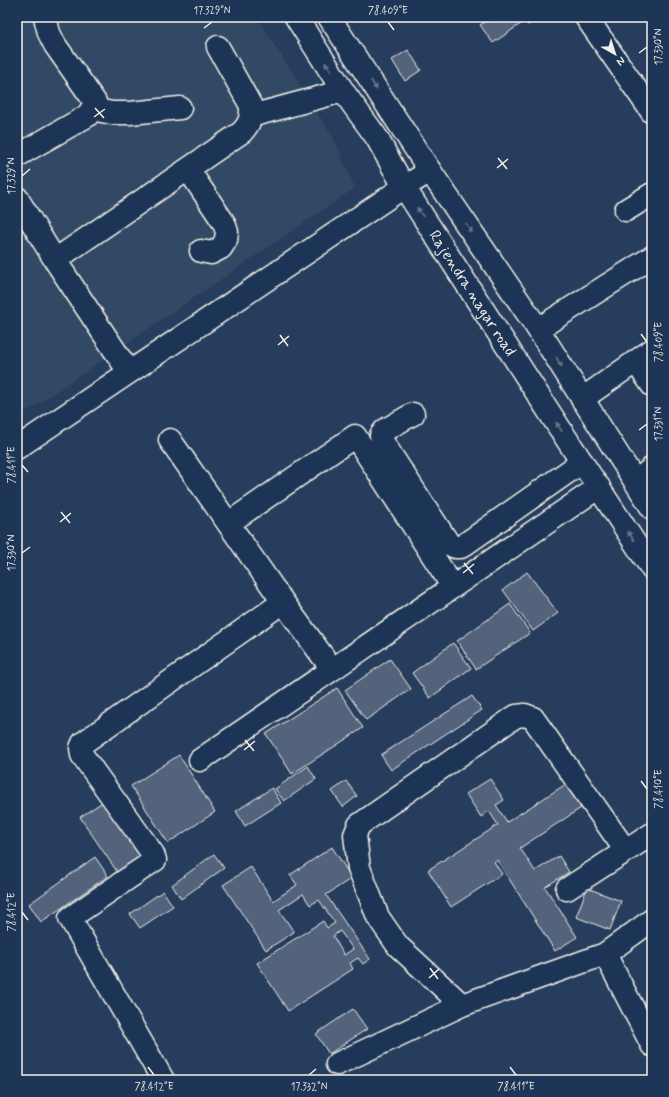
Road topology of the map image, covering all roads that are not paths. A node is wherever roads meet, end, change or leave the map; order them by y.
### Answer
1 (44, 17) edge
2 (296, 17) edge
3 (329, 17) edge
4 (586, 17) edge
5 (218, 47) dead end
6 (343, 91) junction
7 (180, 108) dead end
8 (92, 109) junction
9 (652, 112) edge
10 (251, 116) junction
11 (17, 156) edge
12 (188, 169) junction
13 (430, 171) junction
14 (404, 187) junction
15 (652, 194) edge
16 (17, 198) edge
17 (626, 210) dead end
18 (201, 251) dead end
19 (652, 257) edge
20 (55, 260) junction
21 (538, 330) junction
22 (644, 356) edge
23 (130, 372) junction
24 (652, 385) edge
25 (582, 399) junction
26 (413, 414) dead end
27 (170, 440) dead end
28 (17, 448) edge
29 (582, 462) junction
30 (652, 468) edge
31 (636, 482) junction
32 (598, 487) junction
33 (652, 508) edge
34 (229, 523) junction
35 (652, 569) edge
36 (453, 587) junction
37 (283, 602) junction
38 (332, 669) junction
39 (200, 760) dead end
40 (652, 834) edge
41 (626, 851) junction
42 (567, 889) dead end
43 (652, 920) edge
44 (605, 954) junction
45 (462, 1005) junction
46 (652, 1045) edge
47 (337, 1064) dead end
48 (164, 1080) edge

1 - 8 main road
6 -> 2 main road, Rajendra nagar road
3 -> 13 main road, Rajendra nagar road
4 - 9 main road
5 - 10 main road
6 - 10 main road
6 - 14 main road, Rajendra nagar road
7 - 8 main road
8 - 11 main road
10 - 12 main road
12 - 18 main road
12 - 20 main road
13 - 14 main road
13 -> 21 main road, Rajendra nagar road
14 - 23 main road
29 -> 14 main road, Rajendra nagar road
15 - 17 main road
16 - 20 main road
19 - 21 main road
20 - 23 main road
21 -> 25 main road, Rajendra nagar road
22 - 24 main road
22 - 25 main road
23 - 28 main road
25 - 31 main road, Rajendra nagar road
26 - 29 main road
27 - 34 main road
29 - 32 main road, Rajendra nagar road
30 - 31 main road
31 - 33 main road, Rajendra nagar road
35 -> 32 main road, Rajendra nagar road
32 - 36 main road
34 - 36 main road
34 - 37 main road
36 - 38 main road
37 - 38 main road
37 - 48 main road
38 - 39 main road
40 - 41 main road
41 - 42 main road
41 - 45 main road
43 - 44 main road
44 - 45 main road
44 - 46 main road
45 - 47 main road

